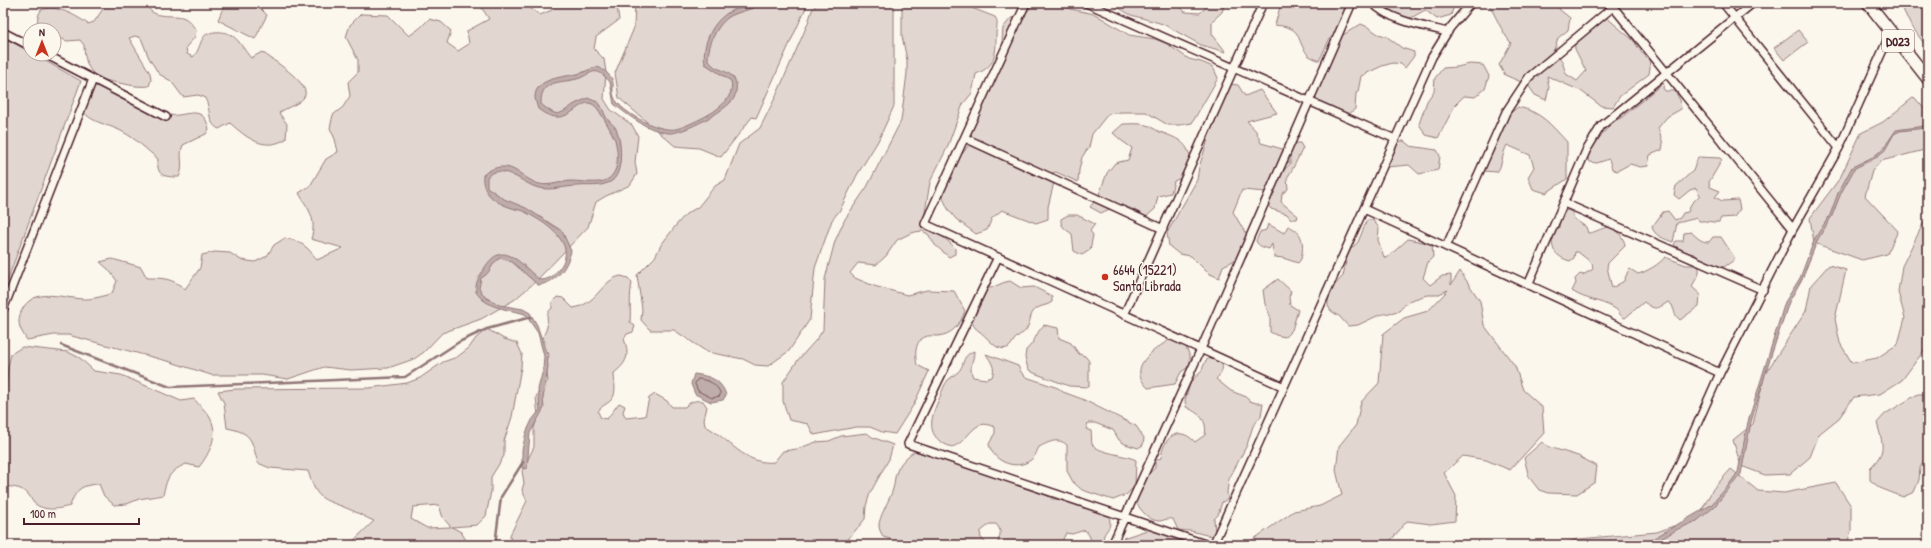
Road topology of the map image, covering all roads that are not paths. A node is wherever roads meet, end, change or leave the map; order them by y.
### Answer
1 (1026, 3) edge
2 (1086, 3) edge
3 (1263, 3) edge
4 (1352, 3) edge
5 (1373, 3) edge
6 (1471, 3) edge
7 (1723, 3) edge
8 (1753, 3) edge
9 (1868, 3) edge
10 (1612, 5) edge
11 (1735, 18) junction
12 (3, 32) edge
13 (1448, 32) junction
14 (1892, 32) junction
15 (22, 42) edge
16 (60, 62) edge
17 (1234, 68) junction
18 (1666, 73) junction
19 (93, 79) junction
20 (1928, 79) edge
21 (1309, 101) junction
22 (166, 117) dead end
23 (965, 138) junction
24 (1395, 139) junction
25 (1839, 148) junction
26 (1564, 203) junction
27 (1364, 209) junction
28 (1162, 229) junction
29 (1793, 229) junction
30 (1446, 247) junction
31 (998, 257) junction
32 (1528, 284) junction
33 (1763, 290) junction
34 (3, 310) edge
35 (1124, 315) junction
36 (1201, 350) junction
37 (1720, 373) junction
38 (1284, 387) junction
39 (1665, 496) dead end
40 (1124, 517) junction
41 (1112, 545) edge
42 (1208, 545) edge
43 (1213, 545) edge

1 - 23 street
2 - 17 street
3 - 17 street
4 - 21 street
5 - 13 street
6 - 13 street
7 - 11 street
8 - 11 street
9 - 14 main road, D023
10 - 18 street
10 - 30 street
11 - 18 street
11 - 25 street
12 - 15 street
13 - 24 street
14 - 20 main road, D023
14 - 25 street
16 - 19 street
17 - 21 street
17 - 28 street
18 - 26 street
18 - 29 street
19 - 22 street
19 - 34 street
21 - 24 street
21 - 36 street
23 - 28 street
23 - 31 street
24 - 27 street
25 - 29 street
26 - 32 street
26 - 33 street
27 - 30 street
27 - 38 street
28 - 35 street
29 - 33 street
30 - 32 street
31 - 35 street
31 - 40 street
32 - 37 street
33 - 37 street
35 - 36 street
36 - 38 street
36 - 40 street
37 - 39 street
38 - 43 street
40 - 41 street
40 - 42 street

